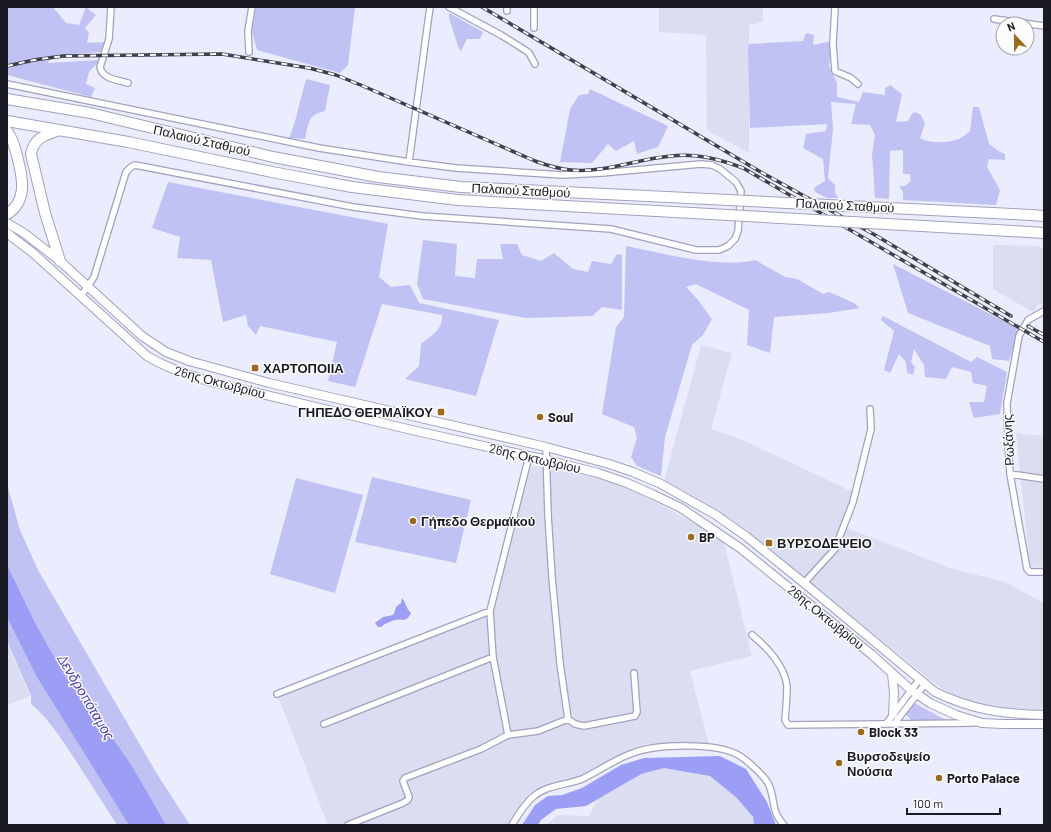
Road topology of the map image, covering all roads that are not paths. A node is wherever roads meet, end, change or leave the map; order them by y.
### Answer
1 (110, 7) edge
2 (252, 7) edge
3 (430, 7) edge
4 (449, 7) edge
5 (534, 7) edge
6 (835, 7) edge
7 (994, 19) dead end
8 (1044, 26) edge
9 (534, 28) dead end
10 (249, 52) dead end
11 (535, 64) dead end
12 (128, 83) dead end
13 (7, 84) edge
14 (858, 84) dead end
15 (7, 99) edge
16 (7, 121) edge
17 (61, 129) junction
18 (7, 131) edge
19 (408, 162) junction
20 (7, 214) edge
21 (1044, 216) edge
22 (7, 223) edge
23 (7, 233) edge
24 (1044, 233) edge
25 (60, 261) junction
26 (88, 287) junction
27 (81, 296) junction
28 (1042, 312) edge
29 (870, 409) dead end
30 (546, 447) junction
31 (529, 456) junction
32 (546, 460) junction
33 (1010, 474) junction
34 (1044, 479) edge
35 (1044, 572) edge
36 (804, 583) junction
37 (490, 611) junction
38 (752, 635) dead end
39 (493, 657) junction
40 (634, 673) dead end
41 (892, 673) junction
42 (922, 682) junction
43 (914, 692) junction
44 (277, 694) dead end
45 (893, 714) junction
46 (1044, 715) edge
47 (568, 719) junction
48 (982, 723) junction
49 (324, 724) dead end
50 (886, 724) junction
51 (894, 724) junction
52 (1044, 724) edge
53 (508, 735) junction
54 (348, 825) edge
55 (512, 825) edge
56 (784, 825) edge

1 - 12 street
2 - 10 street
3 - 19 street
4 - 11 street
5 - 9 street
6 - 14 street
7 - 8 street
13 - 19 street
15 - 21 highway, Παλαιού Σταθμού, bridge
16 - 17 highway, Παλαιού Σταθμού
17 - 24 highway, Παλαιού Σταθμού, bridge
17 - 25 highway
18 - 20 highway
19 - 26 street
22 - 25 main road, 26ης Οκτωβρίου
23 - 27 main road, 26ης Οκτωβρίου
25 - 26 main road, 26ης Οκτωβρίου
26 - 27 street
26 - 30 main road, 26ης Οκτωβρίου
27 - 31 main road, 26ης Οκτωβρίου
28 - 33 street, Ρωξάνης
29 - 36 street
30 - 32 street
30 - 36 main road, 26ης Οκτωβρίου
31 - 32 main road, 26ης Οκτωβρίου
31 - 37 street
32 - 41 main road, 26ης Οκτωβρίου
32 - 47 street
33 - 34 street
33 - 35 street, Ρωξάνης
36 - 42 main road, 26ης Οκτωβρίου
37 - 39 street
37 - 44 street
38 - 50 street
39 - 49 street
39 - 53 street
40 - 47 street
41 - 43 main road, 26ης Οκτωβρίου
41 - 45 main road
42 - 43 street
42 - 46 main road, 26ης Οκτωβρίου
43 - 45 street
43 - 48 main road, 26ης Οκτωβρίου
43 - 51 street
45 - 50 street
47 - 53 street
48 - 51 street
48 - 52 main road, 26ης Οκτωβρίου
50 - 51 street
53 - 54 street
55 - 56 street

